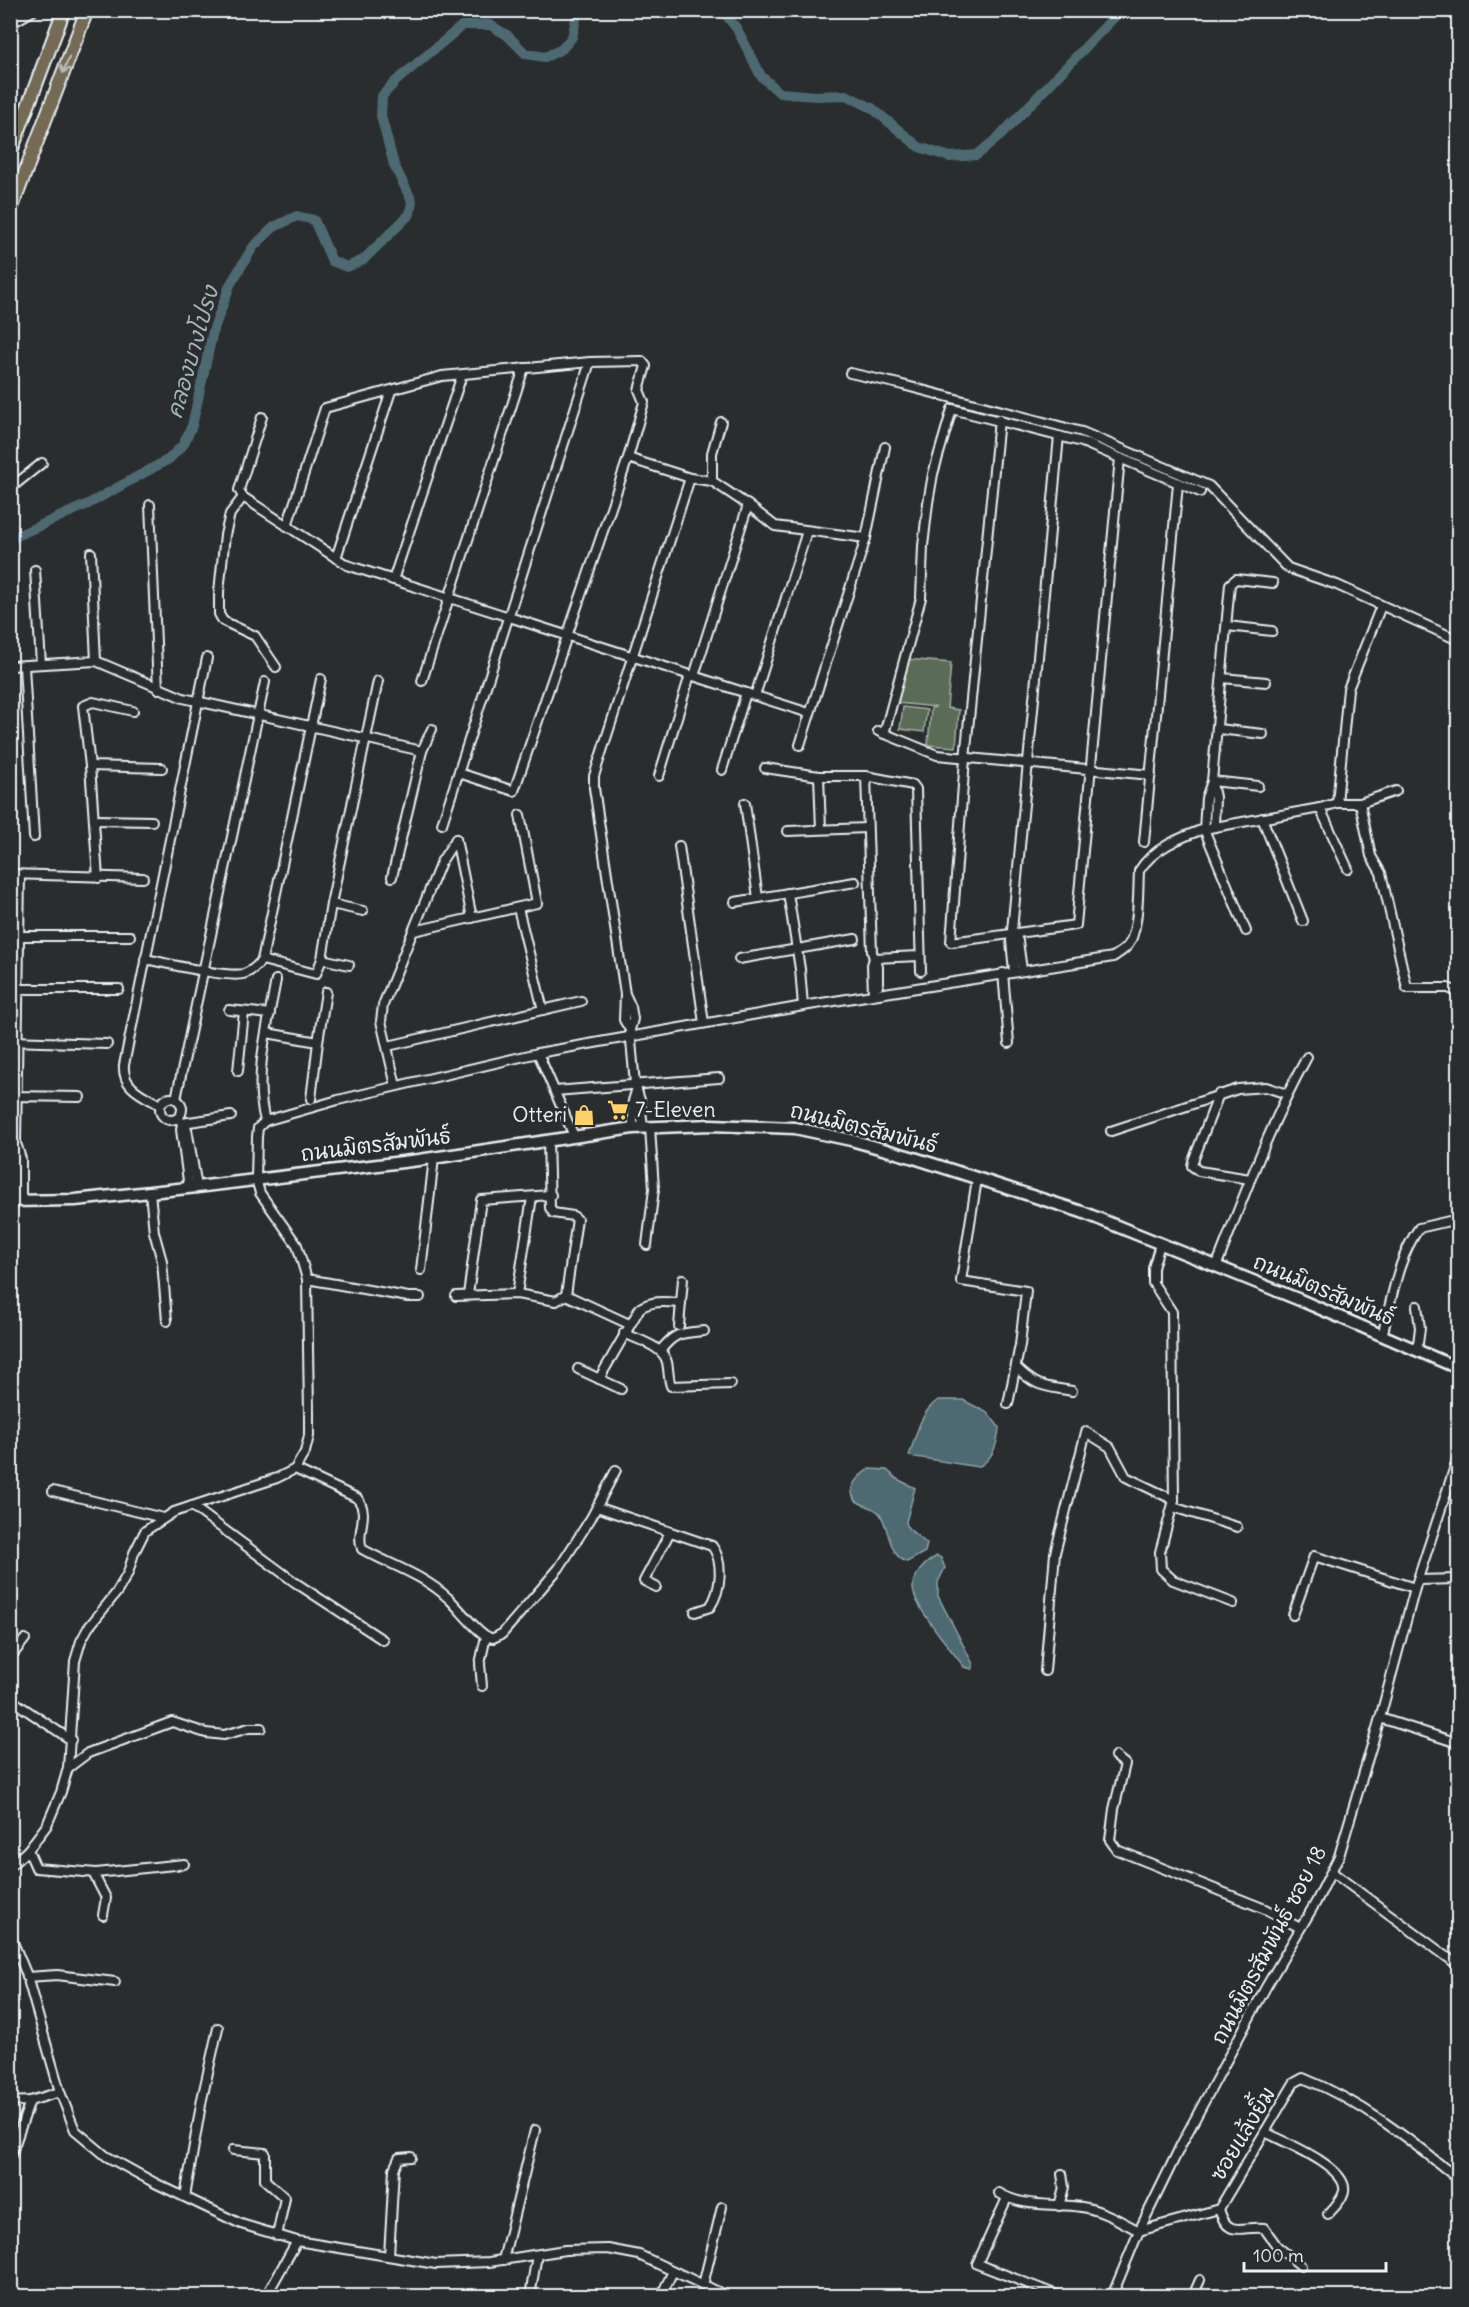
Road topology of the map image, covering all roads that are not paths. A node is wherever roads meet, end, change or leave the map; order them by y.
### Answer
1 (34, 10) edge
2 (64, 10) edge
3 (87, 10) edge
4 (10, 24) edge
5 (10, 154) edge
6 (10, 212) edge
7 (590, 362) junction
8 (524, 368) junction
9 (850, 373) dead end
10 (462, 375) junction
11 (391, 391) junction
12 (262, 417) dead end
13 (999, 420) junction
14 (721, 422) dead end
15 (1059, 436) junction
16 (885, 447) dead end
17 (628, 458) junction
18 (1120, 458) junction
19 (42, 463) dead end
20 (690, 478) junction
21 (712, 481) junction
22 (1178, 484) junction
23 (10, 485) edge
24 (1200, 492) dead end
25 (243, 496) junction
26 (150, 505) dead end
27 (748, 505) junction
28 (287, 526) junction
29 (807, 531) junction
30 (866, 538) junction
31 (91, 553) dead end
32 (336, 558) junction
33 (35, 570) dead end
34 (393, 580) junction
35 (1273, 583) dead end
36 (450, 598) junction
37 (1381, 606) junction
38 (507, 616) junction
39 (1227, 626) junction
40 (1272, 631) dead end
41 (568, 636) junction
42 (1458, 640) edge
43 (631, 656) junction
44 (207, 658) dead end
45 (96, 661) junction
46 (41, 664) junction
47 (10, 666) edge
48 (24, 666) junction
49 (276, 667) dead end
50 (692, 675) junction
51 (1222, 678) junction
52 (321, 679) dead end
53 (378, 681) dead end
54 (422, 681) dead end
55 (265, 682) dead end
56 (1266, 682) dead end
57 (158, 689) junction
58 (746, 693) junction
59 (755, 696) junction
60 (199, 701) junction
61 (133, 711) dead end
62 (809, 713) junction
63 (258, 714) junction
64 (312, 726) junction
65 (432, 729) dead end
66 (1218, 729) junction
67 (1263, 734) dead end
68 (366, 738) junction
69 (800, 744) dead end
70 (422, 751) junction
71 (965, 759) junction
72 (1029, 765) junction
73 (90, 766) junction
74 (162, 768) dead end
75 (765, 768) dead end
76 (722, 770) dead end
77 (1091, 770) junction
78 (459, 773) junction
79 (1151, 775) junction
80 (659, 776) dead end
81 (819, 776) junction
82 (866, 776) junction
83 (1212, 781) junction
84 (1257, 786) dead end
85 (1396, 791) dead end
86 (745, 803) dead end
87 (1337, 803) junction
88 (1360, 803) junction
89 (1320, 808) junction
90 (520, 815) dead end
91 (1262, 818) junction
92 (95, 820) junction
93 (152, 821) dead end
94 (442, 824) dead end
95 (1214, 827) junction
96 (867, 828) junction
97 (1204, 829) junction
98 (820, 830) junction
99 (788, 831) dead end
100 (34, 837) dead end
101 (1144, 842) dead end
102 (679, 846) dead end
103 (1348, 868) dead end
104 (10, 874) edge
105 (20, 875) junction
106 (392, 877) dead end
107 (98, 878) junction
108 (142, 878) dead end
109 (855, 882) dead end
110 (788, 893) junction
111 (758, 898) junction
112 (735, 902) dead end
113 (331, 904) junction
114 (518, 908) junction
115 (363, 911) dead end
116 (472, 918) junction
117 (1303, 921) dead end
118 (414, 931) junction
119 (1246, 931) dead end
120 (1014, 933) junction
121 (15, 936) edge
122 (130, 936) dead end
123 (855, 939) dead end
124 (797, 949) junction
125 (920, 957) junction
126 (874, 958) junction
127 (146, 959) junction
128 (322, 959) junction
129 (739, 959) dead end
130 (261, 960) junction
131 (349, 965) dead end
132 (204, 971) junction
133 (921, 971) dead end
134 (1018, 971) junction
135 (1003, 973) junction
136 (276, 980) dead end
137 (15, 989) edge
138 (119, 989) dead end
139 (326, 992) dead end
140 (1458, 992) edge
141 (876, 994) junction
142 (581, 1001) dead end
143 (806, 1006) junction
144 (229, 1010) dead end
145 (543, 1010) junction
146 (244, 1012) junction
147 (270, 1014) junction
148 (704, 1023) junction
149 (267, 1033) junction
150 (631, 1033) junction
151 (14, 1041) edge
152 (318, 1042) junction
153 (1009, 1042) dead end
154 (107, 1044) dead end
155 (388, 1046) junction
156 (538, 1053) junction
157 (1307, 1058) dead end
158 (238, 1071) dead end
159 (719, 1078) dead end
160 (396, 1086) junction
161 (635, 1087) junction
162 (555, 1091) junction
163 (1219, 1094) junction
164 (1287, 1094) junction
165 (14, 1096) edge
166 (80, 1097) dead end
167 (176, 1099) junction
168 (311, 1099) dead end
169 (160, 1105) junction
170 (231, 1116) dead end
171 (180, 1120) junction
172 (265, 1121) junction
173 (642, 1128) junction
174 (1110, 1131) dead end
175 (574, 1136) junction
176 (548, 1141) junction
177 (434, 1158) junction
178 (256, 1179) junction
179 (977, 1179) junction
180 (1250, 1179) junction
181 (193, 1187) junction
182 (150, 1192) junction
183 (551, 1195) junction
184 (532, 1197) junction
185 (15, 1201) edge
186 (1458, 1219) edge
187 (1160, 1244) junction
188 (647, 1245) dead end
189 (1216, 1267) junction
190 (421, 1270) dead end
191 (307, 1279) junction
192 (683, 1280) dead end
193 (517, 1294) junction
194 (566, 1294) junction
195 (456, 1296) dead end
196 (468, 1296) junction
197 (420, 1297) dead end
198 (681, 1303) junction
199 (1417, 1306) dead end
200 (167, 1321) dead end
201 (629, 1324) junction
202 (679, 1326) dead end
203 (704, 1331) dead end
204 (624, 1333) junction
205 (1382, 1336) junction
206 (661, 1350) junction
207 (1417, 1351) junction
208 (1016, 1367) junction
209 (1458, 1368) edge
210 (578, 1369) dead end
211 (599, 1379) junction
212 (730, 1384) dead end
213 (621, 1389) dead end
214 (1072, 1390) dead end
215 (1008, 1404) dead end
216 (1458, 1457) edge
217 (295, 1469) junction
218 (616, 1470) dead end
219 (53, 1491) dead end
220 (1174, 1504) junction
221 (192, 1506) junction
222 (597, 1507) junction
223 (163, 1518) junction
224 (1237, 1527) dead end
225 (670, 1532) junction
226 (1458, 1578) edge
227 (1417, 1584) junction
228 (656, 1587) dead end
229 (1233, 1603) dead end
230 (694, 1612) dead end
231 (1293, 1615) dead end
232 (486, 1636) junction
233 (25, 1639) dead end
234 (383, 1640) dead end
235 (10, 1658) edge
236 (1045, 1671) dead end
237 (482, 1686) dead end
238 (10, 1699) edge
239 (1380, 1718) junction
240 (261, 1728) dead end
241 (71, 1740) junction
242 (1458, 1743) edge
243 (1115, 1756) dead end
244 (68, 1768) junction
245 (28, 1850) junction
246 (184, 1864) dead end
247 (10, 1866) edge
248 (1332, 1872) junction
249 (93, 1873) junction
250 (103, 1915) dead end
251 (1300, 1928) junction
252 (10, 1935) edge
253 (1458, 1965) edge
254 (27, 1977) junction
255 (115, 1982) dead end
256 (218, 2028) dead end
257 (60, 2092) junction
258 (30, 2101) junction
259 (10, 2102) edge
260 (535, 2130) dead end
261 (1265, 2132) junction
262 (233, 2150) dead end
263 (411, 2157) dead end
264 (10, 2158) edge
265 (1062, 2174) dead end
266 (1458, 2179) edge
267 (999, 2193) dead end
268 (185, 2197) junction
269 (1007, 2198) junction
270 (1059, 2206) junction
271 (722, 2208) dead end
272 (1219, 2209) junction
273 (1329, 2214) dead end
274 (1139, 2230) junction
275 (277, 2236) junction
276 (297, 2241) junction
277 (537, 2254) junction
278 (389, 2256) junction
279 (503, 2260) junction
280 (1301, 2266) dead end
281 (673, 2271) junction
282 (1200, 2280) dead end
283 (706, 2286) junction
284 (266, 2296) edge
285 (530, 2296) edge
286 (661, 2296) edge
287 (707, 2296) edge
288 (727, 2296) edge
289 (1060, 2296) edge
290 (1112, 2296) edge
291 (1193, 2296) edge

1 - 4 street
2 - 5 main road
3 -> 6 main road
7 - 8 street
7 - 17 street
7 - 38 street
8 - 10 street
8 - 36 street
9 - 37 street
10 - 11 street
10 - 34 street
11 - 28 street
11 - 32 street
12 - 25 street
13 - 15 street
13 - 71 street
13 - 71 street
14 - 21 street
15 - 18 street
15 - 72 street
16 - 30 street
17 - 20 street
17 - 41 street
18 - 22 street
18 - 77 street
19 - 23 street
20 - 21 street
20 - 43 street
21 - 27 street
22 - 24 street
22 - 79 street
25 - 28 street
25 - 49 street
26 - 57 street
27 - 29 street
27 - 50 street
28 - 32 street
29 - 30 street
29 - 59 street
30 - 62 street
31 - 45 street
32 - 34 street
33 - 46 street
34 - 36 street
35 - 39 street
36 - 38 street
36 - 54 street
37 - 42 street
37 - 87 street
38 - 41 street
38 - 78 street
39 - 40 street
39 - 51 street
41 - 43 street
41 - 78 street
43 - 50 street
43 - 150 street
44 - 60 street
45 - 46 street
45 - 57 street
46 - 48 street
47 - 48 street
48 - 100 street
50 - 58 street
50 - 80 street
51 - 56 street
51 - 66 street
52 - 64 street
53 - 68 street
55 - 63 street
57 - 60 street
58 - 59 street
58 - 76 street
59 - 62 street
60 - 63 street
60 - 127 street
61 - 73 street
62 - 69 street
63 - 64 street
63 - 132 street
64 - 68 street
64 - 130 street
65 - 70 street
66 - 67 street
66 - 83 street
68 - 70 street
68 - 113 street
70 - 106 street
71 - 72 street
71 - 120 street
72 - 77 street
72 - 120 street
73 - 74 street
73 - 92 street
75 - 81 street
77 - 79 street
77 - 120 street
78 - 94 street
79 - 101 street
81 - 82 street
81 - 98 street
82 - 96 street
82 - 125 street
83 - 84 street
83 - 95 street
83 - 97 street
85 - 88 street
86 - 111 street
87 - 88 street
87 - 89 street
88 - 140 street
89 - 91 street
89 - 103 street
90 - 114 street
91 - 95 street
91 - 117 street
92 - 93 street
92 - 107 street
95 - 97 street
96 - 98 street
96 - 126 street
97 - 119 street
97 - 134 street
98 - 99 street
102 - 148 street
104 - 105 street
105 - 107 street
105 - 121 street
107 - 108 street
109 - 110 street
110 - 111 street
110 - 124 street
111 - 112 street
113 - 115 street
113 - 128 street
114 - 116 street
114 - 145 street
116 - 118 street
116 - 118 street
118 - 155 street
120 - 134 street
121 - 122 street
121 - 137 street
123 - 124 street
124 - 129 street
124 - 143 street
125 - 126 street
125 - 133 street
126 - 141 street
127 - 132 street
127 - 169 street
128 - 130 street
128 - 131 street
130 - 132 street
132 - 167 street
134 - 135 street
135 - 141 street
135 - 153 street
136 - 147 street
137 - 138 street
137 - 151 street
139 - 152 street
141 - 143 street
142 - 145 street
143 - 148 street
144 - 146 street
145 - 155 street
146 - 147 street
146 - 158 street
147 - 149 street
148 - 150 street
149 - 152 street
149 - 172 street
150 - 156 street
150 - 161 street
151 - 154 street
151 - 165 street
152 - 168 street
155 - 160 street
156 - 160 street
156 - 162 street
157 - 164 street
159 - 161 street
160 - 172 street
161 - 162 street
161 - 173 street
162 - 175 street
163 - 164 street
163 - 174 street
163 - 180 street
164 - 180 street
165 - 166 street
165 - 185 street
167 - 169 street
167 - 171 street
169 - 171 street
170 - 171 street
171 - 181 street
172 - 178 street
173 - 175 street, ถนนมิตรสัมพันธ์
173 - 179 street, ถนนมิตรสัมพันธ์
173 - 188 street
175 - 176 street, ถนนมิตรสัมพันธ์
176 - 177 street, ถนนมิตรสัมพันธ์
176 - 183 street
177 - 178 street, ถนนมิตรสัมพันธ์
177 - 190 street
178 - 181 street, ถนนมิตรสัมพันธ์
178 - 191 street
179 - 187 street, ถนนมิตรสัมพันธ์
179 - 208 street
180 - 189 street
181 - 182 street, ถนนมิตรสัมพันธ์
182 - 185 street, ถนนมิตรสัมพันธ์
182 - 200 street
183 - 184 street
183 - 194 street
184 - 193 street
184 - 196 street
186 - 205 street
187 - 189 street, ถนนมิตรสัมพันธ์
187 - 220 street
189 - 205 street, ถนนมิตรสัมพันธ์
191 - 197 street
191 - 217 street
192 - 198 street
193 - 194 street
193 - 196 street
194 - 201 street
195 - 196 street
198 - 201 street
198 - 202 street
199 - 207 street
201 - 204 street
203 - 206 street
204 - 206 street
204 - 211 street
205 - 207 street, ถนนมิตรสัมพันธ์
206 - 212 street
207 - 209 street, ถนนมิตรสัมพันธ์
208 - 214 street
208 - 215 street
210 - 211 street
211 - 213 street
216 - 227 street, ถนนมิตรสัมพันธ์ ซอย 18
217 - 221 street
217 - 232 street
218 - 222 street
219 - 223 street
220 - 224 street
220 - 229 street
220 - 236 street
221 - 223 street
221 - 234 street
222 - 225 street
222 - 232 street
223 - 241 street
225 - 228 street
225 - 230 street
226 - 227 street
227 - 231 street
227 - 239 street, ถนนมิตรสัมพันธ์ ซอย 18
232 - 237 street
233 - 235 street
238 - 241 street
239 - 242 street
239 - 248 street, ถนนมิตรสัมพันธ์ ซอย 18
240 - 244 street
241 - 244 street
243 - 251 street
244 - 245 street
245 - 247 street
245 - 249 street
246 - 249 street
248 - 251 street, ถนนมิตรสัมพันธ์ ซอย 18
248 - 253 street
249 - 250 street
251 - 274 street, ถนนมิตรสัมพันธ์ ซอย 18
252 - 254 street
254 - 255 street
254 - 257 street
256 - 268 street
257 - 258 street
257 - 268 street
258 - 259 street
258 - 264 street
260 - 279 street
261 - 266 street, ซอยแล้งยิ้ม
261 - 272 street, ซอยแล้งยิ้ม
261 - 273 street
262 - 275 street
263 - 278 street
265 - 270 street
267 - 269 street
268 - 275 street
269 - 270 street
269 - 289 street
270 - 274 street
271 - 283 street
272 - 274 street, ซอยแล้งยิ้ม
272 - 280 street
274 - 290 street, ถนนมิตรสัมพันธ์ ซอย 18
275 - 276 street
276 - 278 street
276 - 284 street
277 - 279 street
277 - 281 street
277 - 285 street
278 - 279 street
281 - 283 street
281 - 286 street
282 - 291 street
283 - 287 street
283 - 288 street

